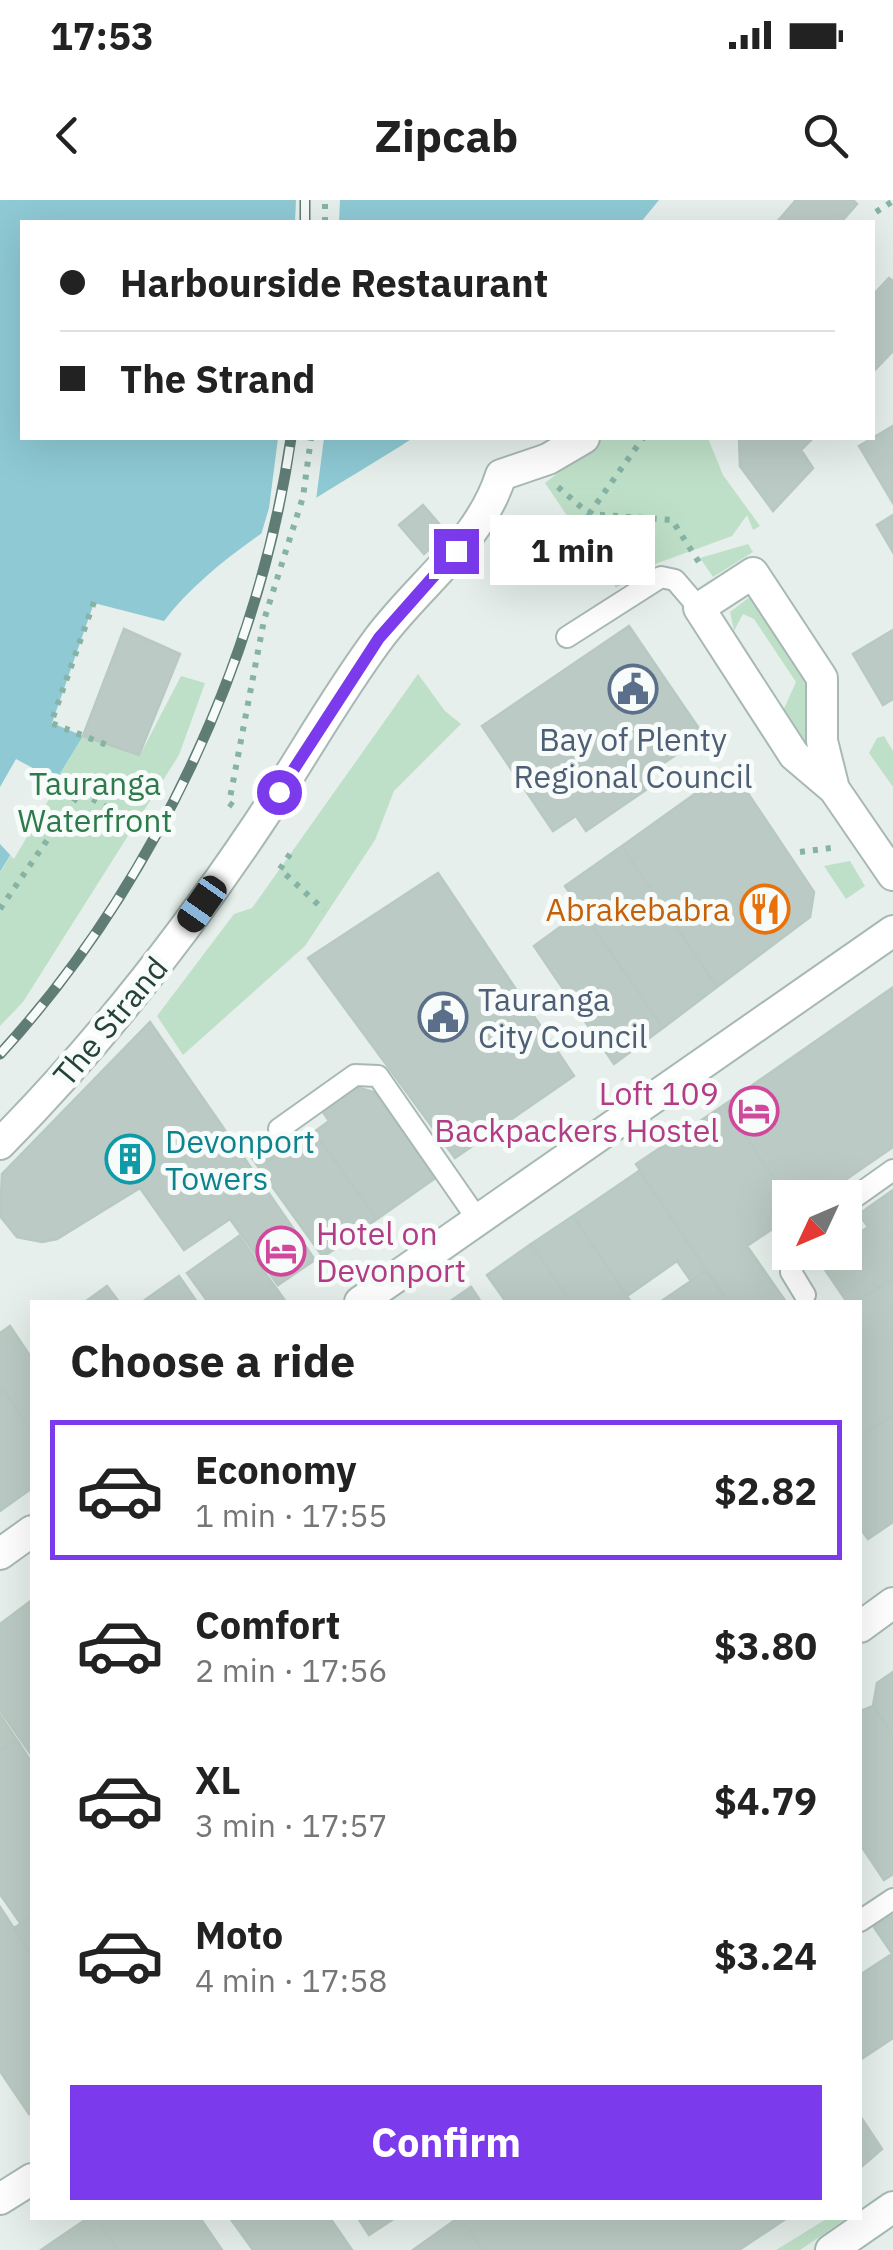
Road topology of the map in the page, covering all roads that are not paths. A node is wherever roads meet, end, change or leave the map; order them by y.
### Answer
1 (581, 440) edge
2 (709, 601) junction
3 (567, 637) dead end
4 (834, 790) junction
5 (893, 875) edge
6 (893, 930) edge
7 (279, 1129) dead end
8 (0, 1144) edge
9 (893, 1170) edge
10 (862, 1192) edge
11 (478, 1220) junction
12 (792, 1270) edge
13 (805, 1296) dead end
14 (363, 1300) edge
15 (30, 1532) edge
16 (0, 1554) edge
17 (893, 1603) edge
18 (862, 1625) edge
19 (893, 1899) edge
20 (862, 1921) edge
21 (30, 2180) edge
22 (0, 2199) edge
23 (893, 2207) edge
24 (830, 2250) edge

1 - 8 street, The Strand
2 - 3 lane
2 - 4 street
2 - 4 street
4 - 5 street
6 - 11 street
7 - 11 lane
9 - 10 lane
11 - 14 street
12 - 13 lane
15 - 16 street
17 - 18 street
19 - 20 lane
21 - 22 street
23 - 24 street

